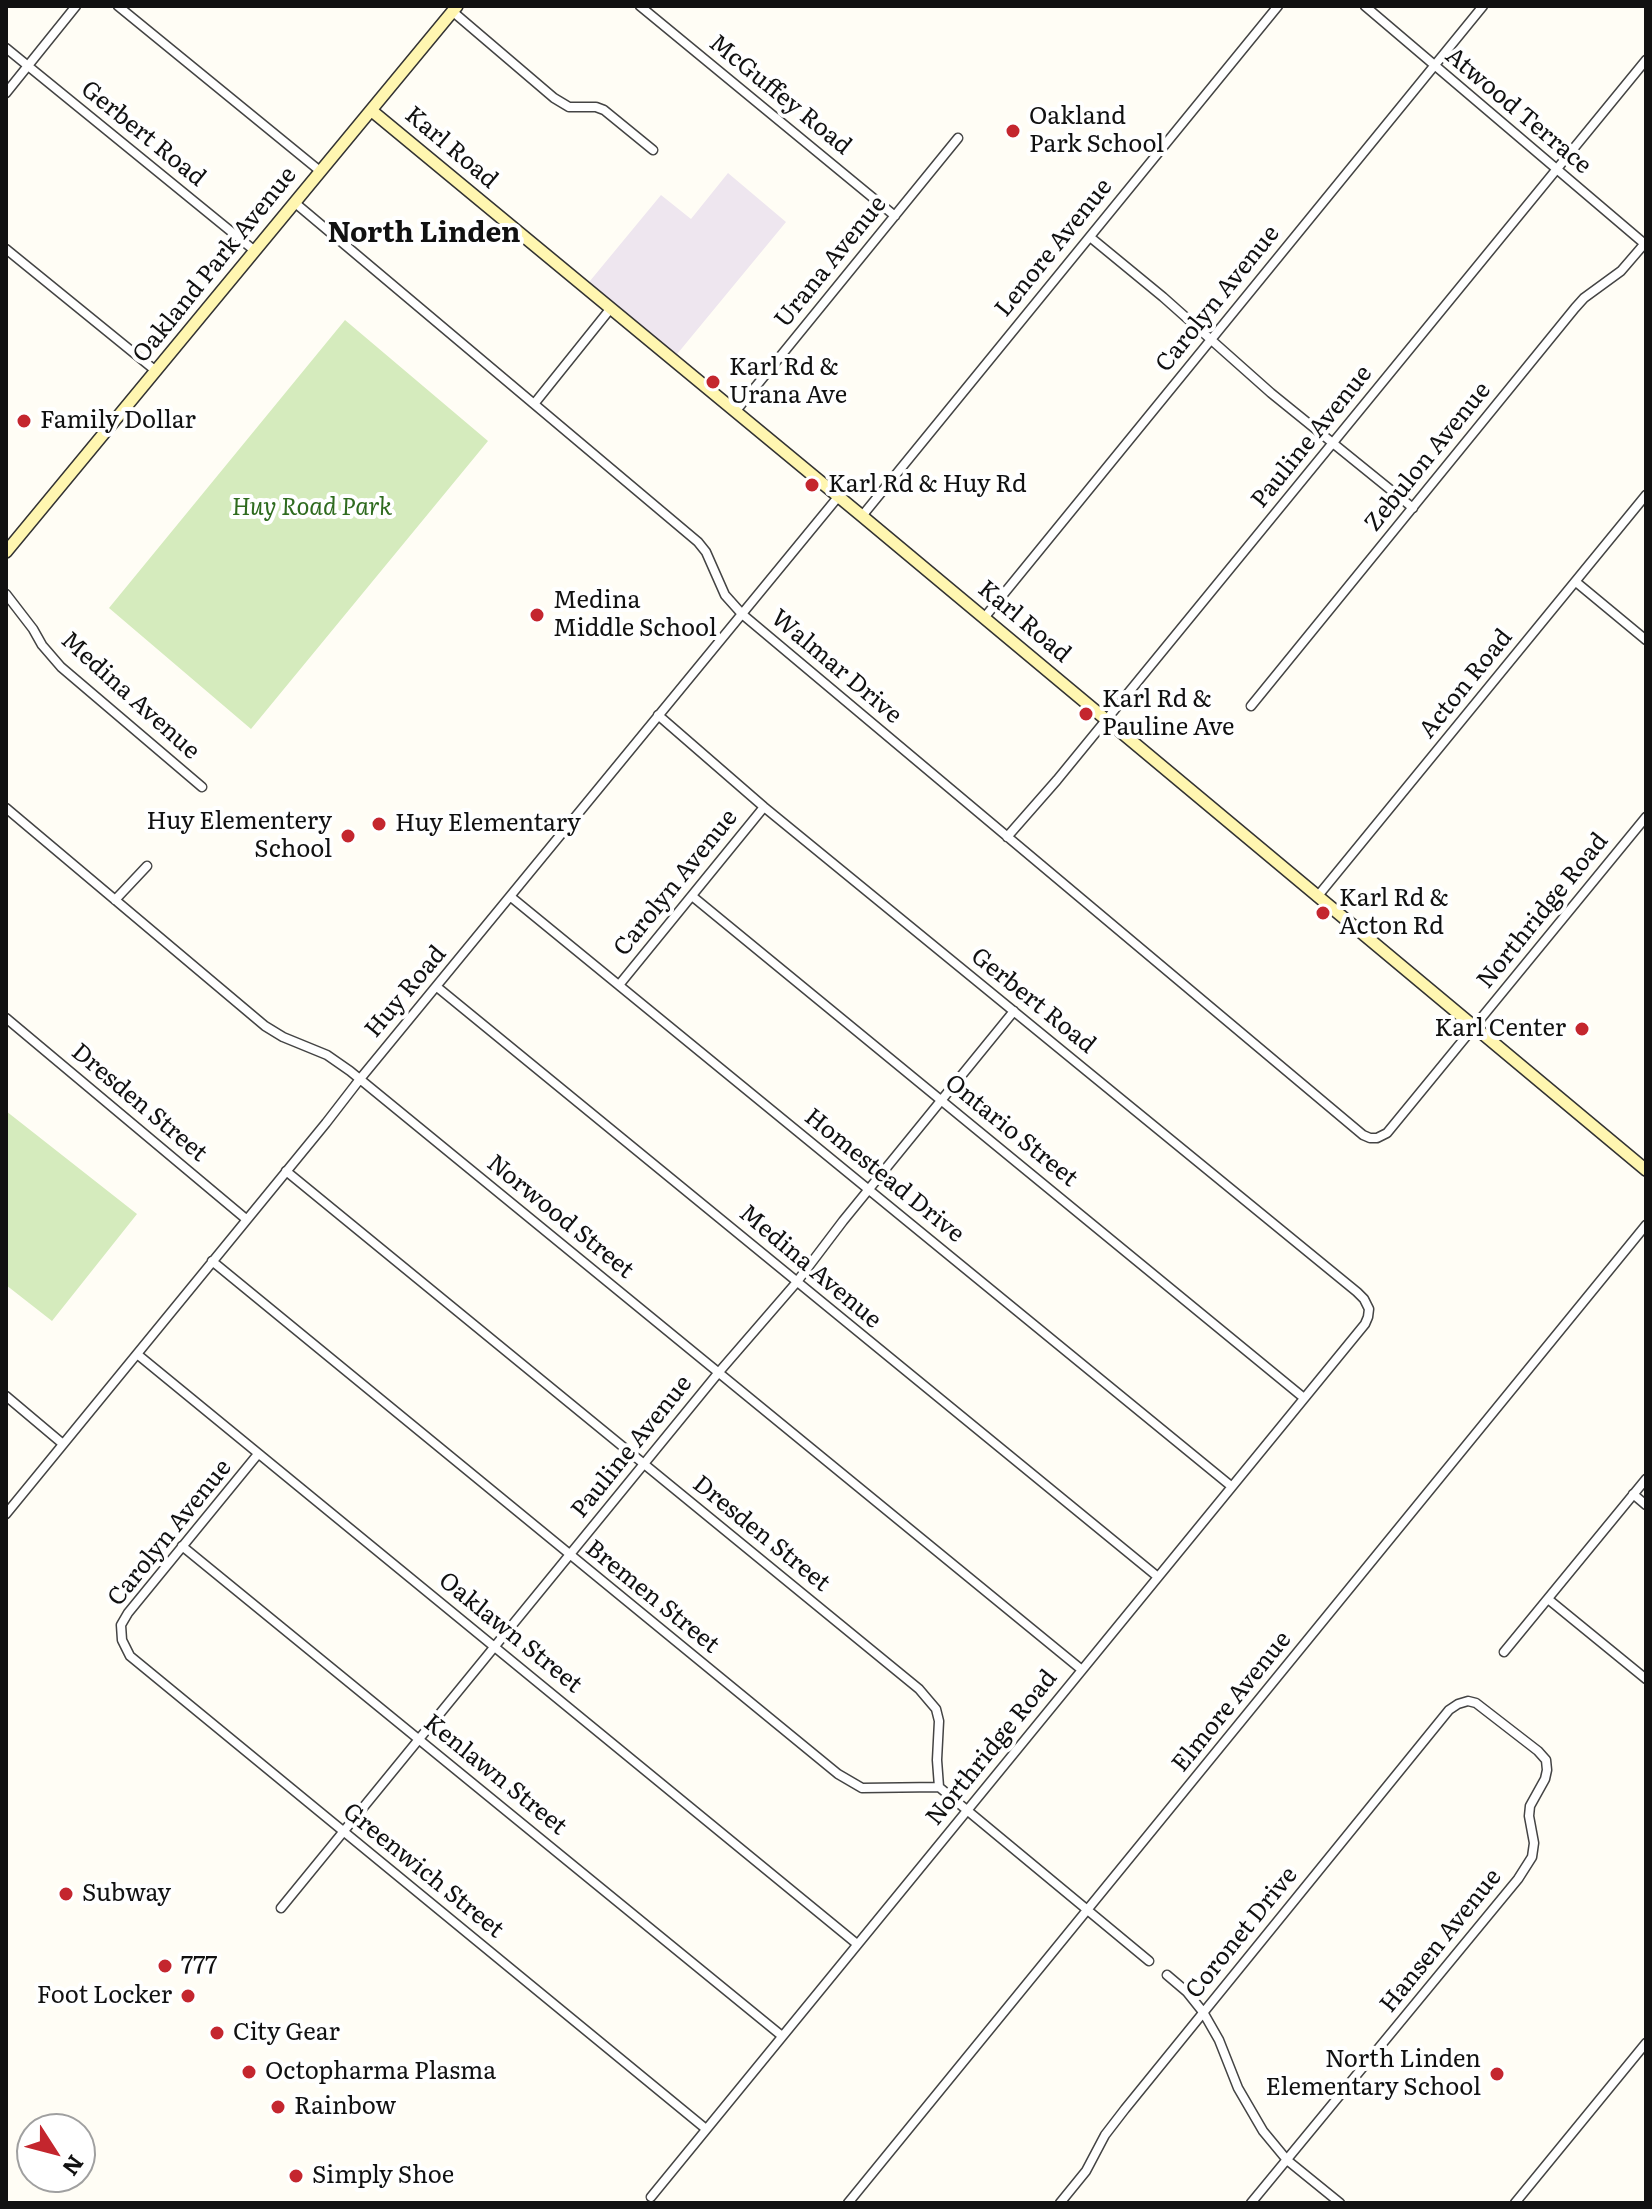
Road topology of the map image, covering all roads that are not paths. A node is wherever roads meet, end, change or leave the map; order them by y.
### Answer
1 (76, 6) edge
2 (118, 6) edge
3 (640, 6) edge
4 (1278, 6) edge
5 (1365, 6) edge
6 (1483, 6) edge
7 (455, 9) edge
8 (6, 48) edge
9 (1646, 60) edge
10 (28, 65) junction
11 (1434, 66) junction
12 (6, 93) edge
13 (372, 111) junction
14 (958, 138) dead end
15 (653, 150) dead end
16 (1556, 170) junction
17 (320, 171) junction
18 (294, 202) junction
19 (895, 216) junction
20 (1090, 237) junction
21 (1646, 244) edge
22 (6, 249) edge
23 (255, 251) junction
24 (611, 308) junction
25 (1210, 341) junction
26 (156, 371) junction
27 (534, 404) junction
28 (735, 412) junction
29 (1333, 444) junction
30 (1646, 495) edge
31 (838, 497) junction
32 (1413, 508) junction
33 (862, 516) junction
34 (6, 552) edge
35 (1576, 582) junction
36 (6, 594) edge
37 (742, 614) junction
38 (984, 618) junction
39 (1646, 640) edge
40 (1251, 706) dead end
41 (658, 715) junction
42 (1105, 720) junction
43 (202, 787) dead end
44 (764, 807) junction
45 (6, 808) edge
46 (1646, 817) edge
47 (1007, 837) junction
48 (147, 866) dead end
49 (692, 896) junction
50 (511, 897) junction
51 (1317, 897) junction
52 (115, 900) junction
53 (619, 985) junction
54 (437, 987) junction
55 (1014, 1011) junction
56 (6, 1018) edge
57 (1474, 1027) junction
58 (360, 1079) junction
59 (941, 1100) junction
60 (1377, 1138) joint
61 (1646, 1170) edge
62 (286, 1171) junction
63 (869, 1189) junction
64 (246, 1219) junction
65 (1646, 1225) edge
66 (212, 1261) junction
67 (796, 1283) junction
68 (1365, 1324) joint
69 (137, 1354) junction
70 (719, 1372) junction
71 (6, 1396) edge
72 (1304, 1398) junction
73 (63, 1444) junction
74 (258, 1454) junction
75 (644, 1464) junction
76 (1646, 1479) edge
77 (1231, 1486) junction
78 (1633, 1494) junction
79 (1646, 1505) edge
80 (6, 1514) edge
81 (182, 1546) junction
82 (570, 1555) junction
83 (1158, 1577) junction
84 (1548, 1599) junction
85 (122, 1640) joint
86 (495, 1646) junction
87 (1504, 1652) dead end
88 (1082, 1670) junction
89 (1646, 1679) edge
90 (1468, 1701) joint
91 (419, 1739) junction
92 (939, 1787) junction
93 (967, 1810) junction
94 (343, 1832) junction
95 (281, 1908) dead end
96 (1087, 1911) junction
97 (857, 1944) junction
98 (1149, 1961) dead end
99 (1167, 1975) dead end
100 (1203, 2012) junction
101 (782, 2036) junction
102 (1646, 2043) edge
103 (706, 2129) junction
104 (1287, 2160) junction
105 (651, 2197) dead end
106 (848, 2203) edge
107 (1060, 2203) edge
108 (1251, 2203) edge
109 (1340, 2203) edge
110 (1515, 2203) edge

1 - 10 street
2 - 17 street
3 - 19 street, McGuffey Road
4 - 20 street, Lenore Avenue
5 - 11 street, Atwood Terrace
6 - 11 street, Carolyn Avenue
7 - 13 main road, Oakland Park Avenue
7 - 15 street
8 - 10 street, Gerbert Road
9 - 16 street, Pauline Avenue
10 - 12 street
10 - 23 street, Gerbert Road
11 - 16 street, Atwood Terrace
11 - 25 street, Carolyn Avenue
13 - 17 main road, Oakland Park Avenue
13 - 24 main road, Karl Road
14 - 19 street, Urana Avenue
16 - 21 street, Atwood Terrace
16 - 29 street, Pauline Avenue
17 - 18 main road, Oakland Park Avenue
18 - 23 main road, Oakland Park Avenue
18 - 27 street, Walmar Drive
19 - 28 street, Urana Avenue
20 - 25 street
20 - 33 street, Lenore Avenue
21 - 32 street, Zebulon Avenue
22 - 26 street
23 - 26 main road, Oakland Park Avenue
24 - 27 street
24 - 28 main road, Karl Road
25 - 29 street
25 - 38 street, Carolyn Avenue
26 - 34 main road, Oakland Park Avenue
27 - 37 street, Walmar Drive
28 - 31 main road, Karl Road
29 - 32 street
29 - 42 street, Pauline Avenue
30 - 35 street, Acton Road
31 - 33 main road, Karl Road
31 - 37 street, Huy Road
32 - 40 street, Zebulon Avenue
33 - 38 main road, Karl Road
35 - 39 street
35 - 51 street, Acton Road
36 - 43 street, Medina Avenue
37 - 41 street, Huy Road
37 - 47 street, Walmar Drive
38 - 42 main road, Karl Road
41 - 44 street, Gerbert Road
41 - 50 street, Huy Road
42 - 47 street, Pauline Avenue
42 - 51 main road, Karl Road
44 - 49 street, Carolyn Avenue
44 - 55 street, Gerbert Road
45 - 52 street, Norwood Street
46 - 57 street, Northridge Road
47 - 60 street, Walmar Drive
48 - 52 street
49 - 53 street, Carolyn Avenue
49 - 59 street, Ontario Street
50 - 53 street, Homestead Drive
50 - 54 street, Huy Road
51 - 57 main road, Karl Road
52 - 58 street, Norwood Street
53 - 63 street, Homestead Drive
54 - 58 street, Huy Road
54 - 67 street, Medina Avenue
55 - 59 street, Pauline Avenue
55 - 68 street, Gerbert Road
56 - 64 street, Dresden Street
57 - 60 street, Northridge Road
57 - 61 main road, Karl Road
58 - 62 street, Huy Road
58 - 70 street, Norwood Street
59 - 63 street, Pauline Avenue
59 - 72 street, Ontario Street
62 - 64 street, Huy Road
62 - 75 street, Dresden Street
63 - 67 street, Pauline Avenue
63 - 77 street, Homestead Drive
64 - 66 street, Huy Road
65 - 96 street, Elmore Avenue
66 - 69 street, Huy Road
66 - 82 street, Bremen Street
67 - 70 street, Pauline Avenue
67 - 83 street, Medina Avenue
68 - 72 street, Northridge Road
69 - 73 street, Huy Road
69 - 74 street, Oaklawn Street
70 - 75 street, Pauline Avenue
70 - 88 street, Norwood Street
71 - 73 street
72 - 77 street, Northridge Road
73 - 80 street, Huy Road
74 - 81 street, Carolyn Avenue
74 - 86 street, Oaklawn Street
75 - 82 street, Pauline Avenue
75 - 92 street, Dresden Street
76 - 78 street
77 - 83 street, Northridge Road
78 - 79 street
78 - 84 street
81 - 85 street, Carolyn Avenue
81 - 91 street, Kenlawn Street
82 - 86 street, Pauline Avenue
82 - 92 street, Bremen Street
83 - 88 street, Northridge Road
84 - 87 street
84 - 89 street
85 - 94 street, Greenwich Street
86 - 91 street, Pauline Avenue
86 - 97 street, Oaklawn Street
88 - 93 street, Northridge Road
90 - 100 street, Coronet Drive
90 - 104 street, Hansen Avenue
91 - 94 street, Pauline Avenue
91 - 101 street, Kenlawn Street
92 - 93 street
93 - 96 street
93 - 97 street, Northridge Road
94 - 95 street, Pauline Avenue
94 - 103 street, Greenwich Street
96 - 98 street
96 - 106 street, Elmore Avenue
97 - 101 street, Northridge Road
99 - 100 street
100 - 104 street
100 - 107 street, Coronet Drive
101 - 103 street, Northridge Road
102 - 110 street
103 - 105 street, Northridge Road
104 - 108 street, Hansen Avenue
104 - 109 street

